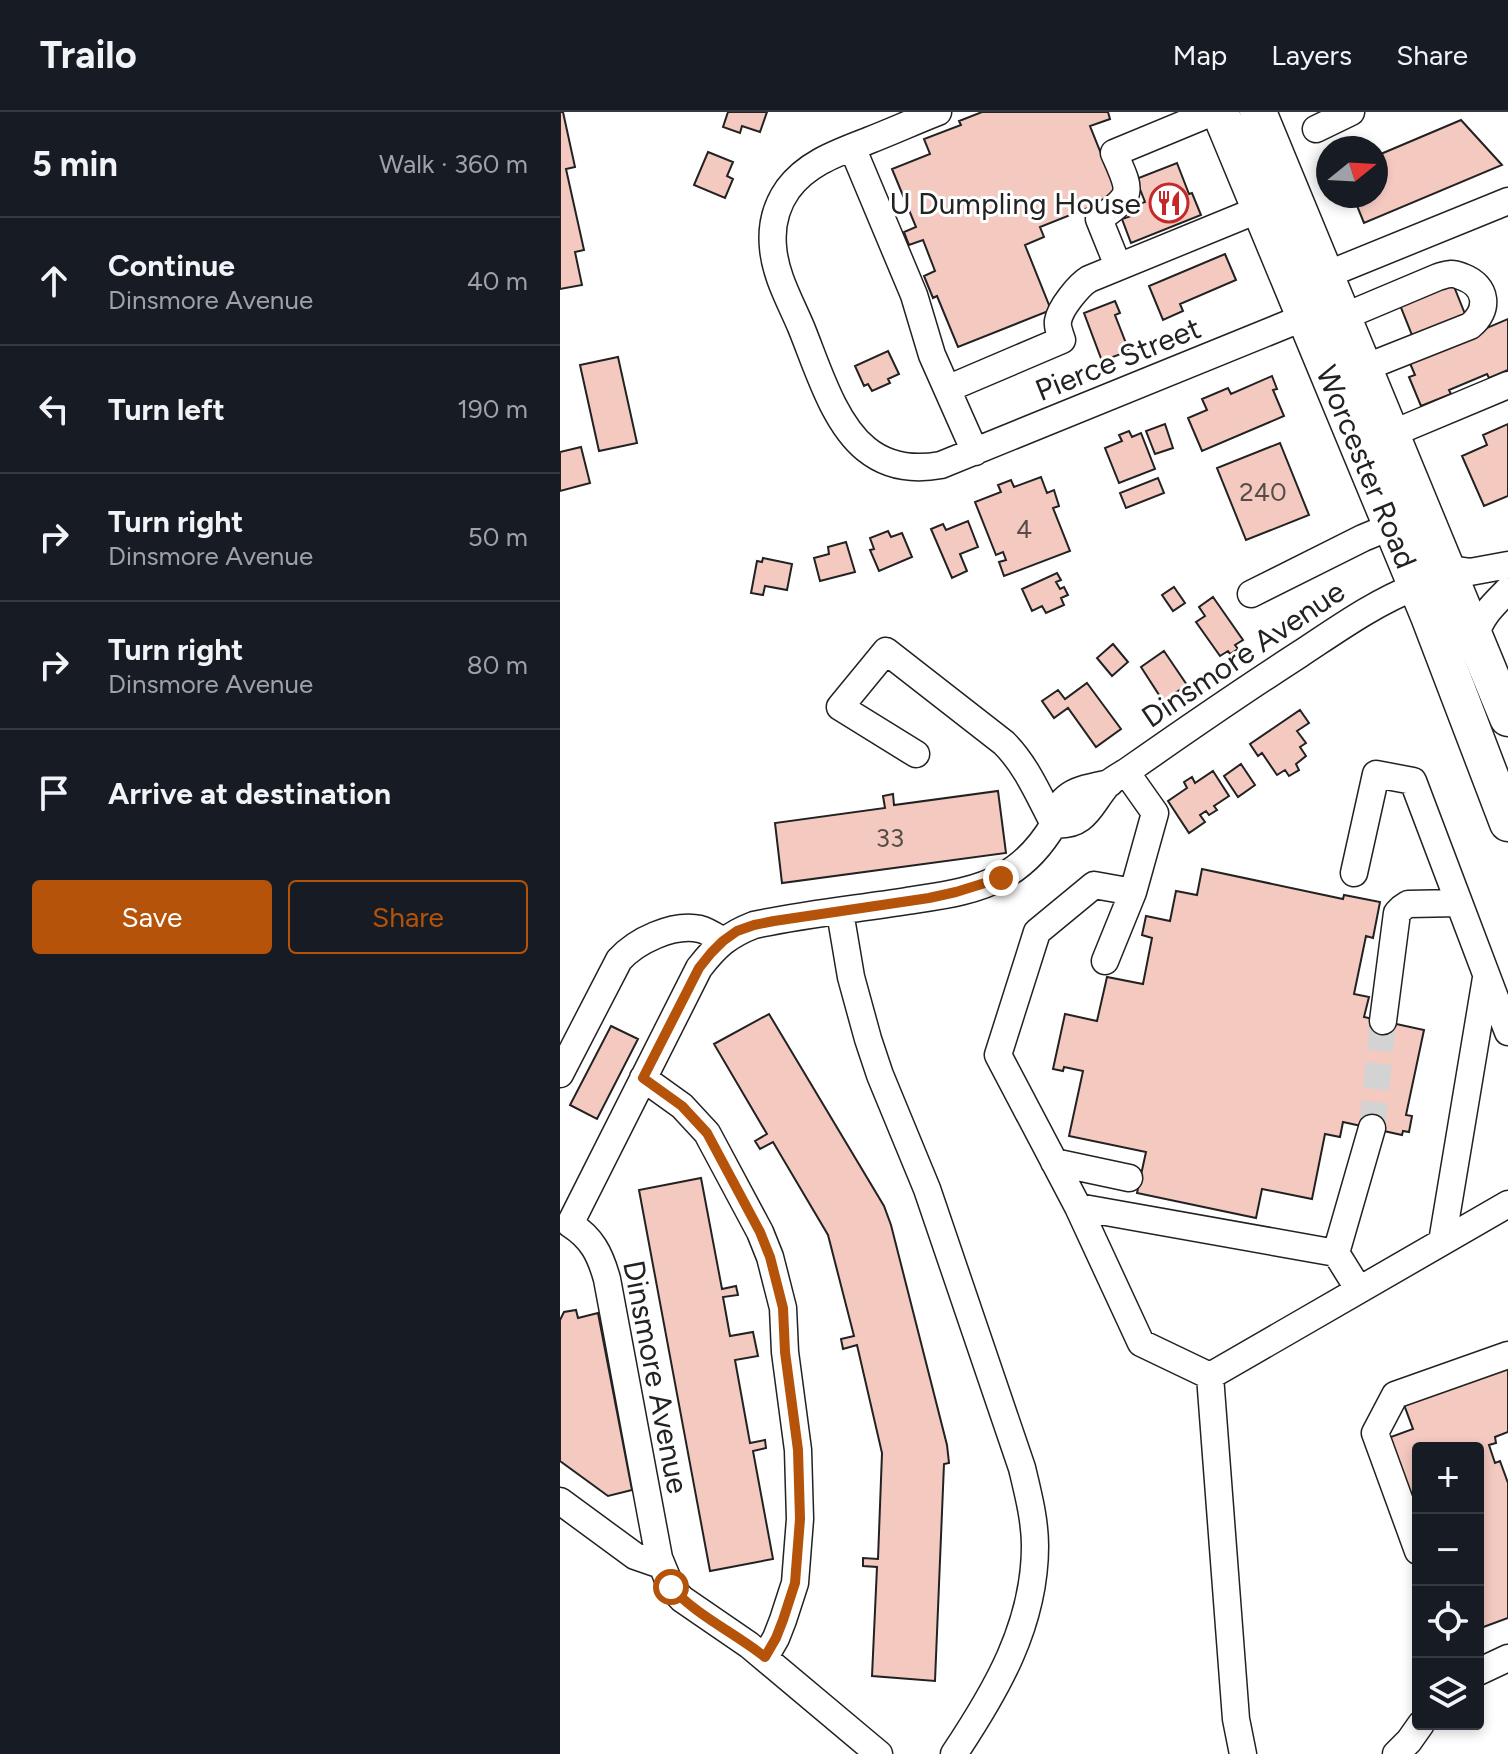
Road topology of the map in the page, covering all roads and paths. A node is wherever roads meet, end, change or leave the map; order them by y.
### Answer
1 (1213, 112) edge
2 (1220, 112) edge
3 (1258, 112) edge
4 (1351, 112) edge
5 (933, 113) edge
6 (1316, 129) dead end
7 (852, 147) junction
8 (1508, 201) edge
9 (1260, 209) junction
10 (1118, 266) junction
11 (1326, 275) junction
12 (1305, 317) junction
13 (1343, 317) junction
14 (1364, 368) junction
15 (1508, 385) edge
16 (947, 389) junction
17 (1391, 434) junction
18 (965, 456) junction
19 (1392, 526) junction
20 (1508, 565) edge
21 (1432, 578) junction
22 (1508, 590) edge
23 (1251, 594) dead end
24 (1475, 637) junction
25 (1508, 718) edge
26 (916, 754) dead end
27 (1118, 777) junction
28 (1508, 823) edge
29 (1054, 824) junction
30 (1354, 873) dead end
31 (1133, 892) junction
32 (1459, 903) junction
33 (840, 912) junction
34 (723, 941) junction
35 (1105, 961) dead end
36 (1486, 975) junction
37 (1383, 1021) tunnel mouth
38 (1508, 1032) edge
39 (560, 1074) edge
40 (643, 1078) junction
41 (1372, 1128) tunnel mouth
42 (1054, 1162) junction
43 (1129, 1178) dead end
44 (1508, 1204) edge
45 (1078, 1207) junction
46 (563, 1229) edge
47 (1442, 1242) junction
48 (1336, 1253) junction
49 (1359, 1290) junction
50 (1508, 1355) edge
51 (1210, 1376) junction
52 (560, 1501) edge
53 (1412, 1535) edge
54 (661, 1565) junction
55 (765, 1657) junction
56 (1508, 1658) edge
57 (1484, 1669) edge
58 (1417, 1730) edge
59 (879, 1754) edge
60 (954, 1754) edge
61 (1243, 1754) edge
62 (1396, 1754) edge

1 - 10 street
2 - 9 highway, Worcester Road
3 - 11 highway, Worcester Road
4 - 6 street
5 - 7 street, Pierce Street
7 - 16 street
7 - 18 street, Pierce Street
8 - 11 street
9 - 10 street
9 - 12 highway, Worcester Road
10 - 16 street
11 - 13 highway, Worcester Road
12 - 18 street, Pierce Street
12 - 19 highway, Worcester Road
13 - 14 highway, Worcester Road
13 - 14 street
14 - 17 highway, Worcester Road
15 - 17 street
16 - 18 street
17 - 21 highway, Worcester Road
19 - 21 highway, Worcester Road
19 - 23 street
20 - 21 street
21 - 24 highway, Worcester Road
21 - 27 street, Dinsmore Avenue
21 - 28 highway, Worcester Road
22 - 24 street
24 - 25 highway, Worcester Road
26 - 29 street
27 - 29 street, Dinsmore Avenue
27 - 31 street
29 - 33 street, Dinsmore Avenue
30 - 32 street
31 - 35 street
31 - 42 street
32 - 36 street
32 - 37 street
33 - 34 street, Dinsmore Avenue
33 - 60 street
34 - 39 street
34 - 40 street, Dinsmore Avenue
36 - 38 street
36 - 47 street
40 - 46 street, Dinsmore Avenue
40 - 55 street
41 - 48 street
42 - 43 street
42 - 45 street
44 - 47 street
45 - 48 street
45 - 51 street
46 - 54 street, Dinsmore Avenue
47 - 49 street
48 - 49 street
49 - 51 street
50 - 53 street
51 - 61 street
52 - 54 street
54 - 55 street, Dinsmore Avenue
55 - 59 street, Dinsmore Avenue
56 - 57 street
58 - 62 street

